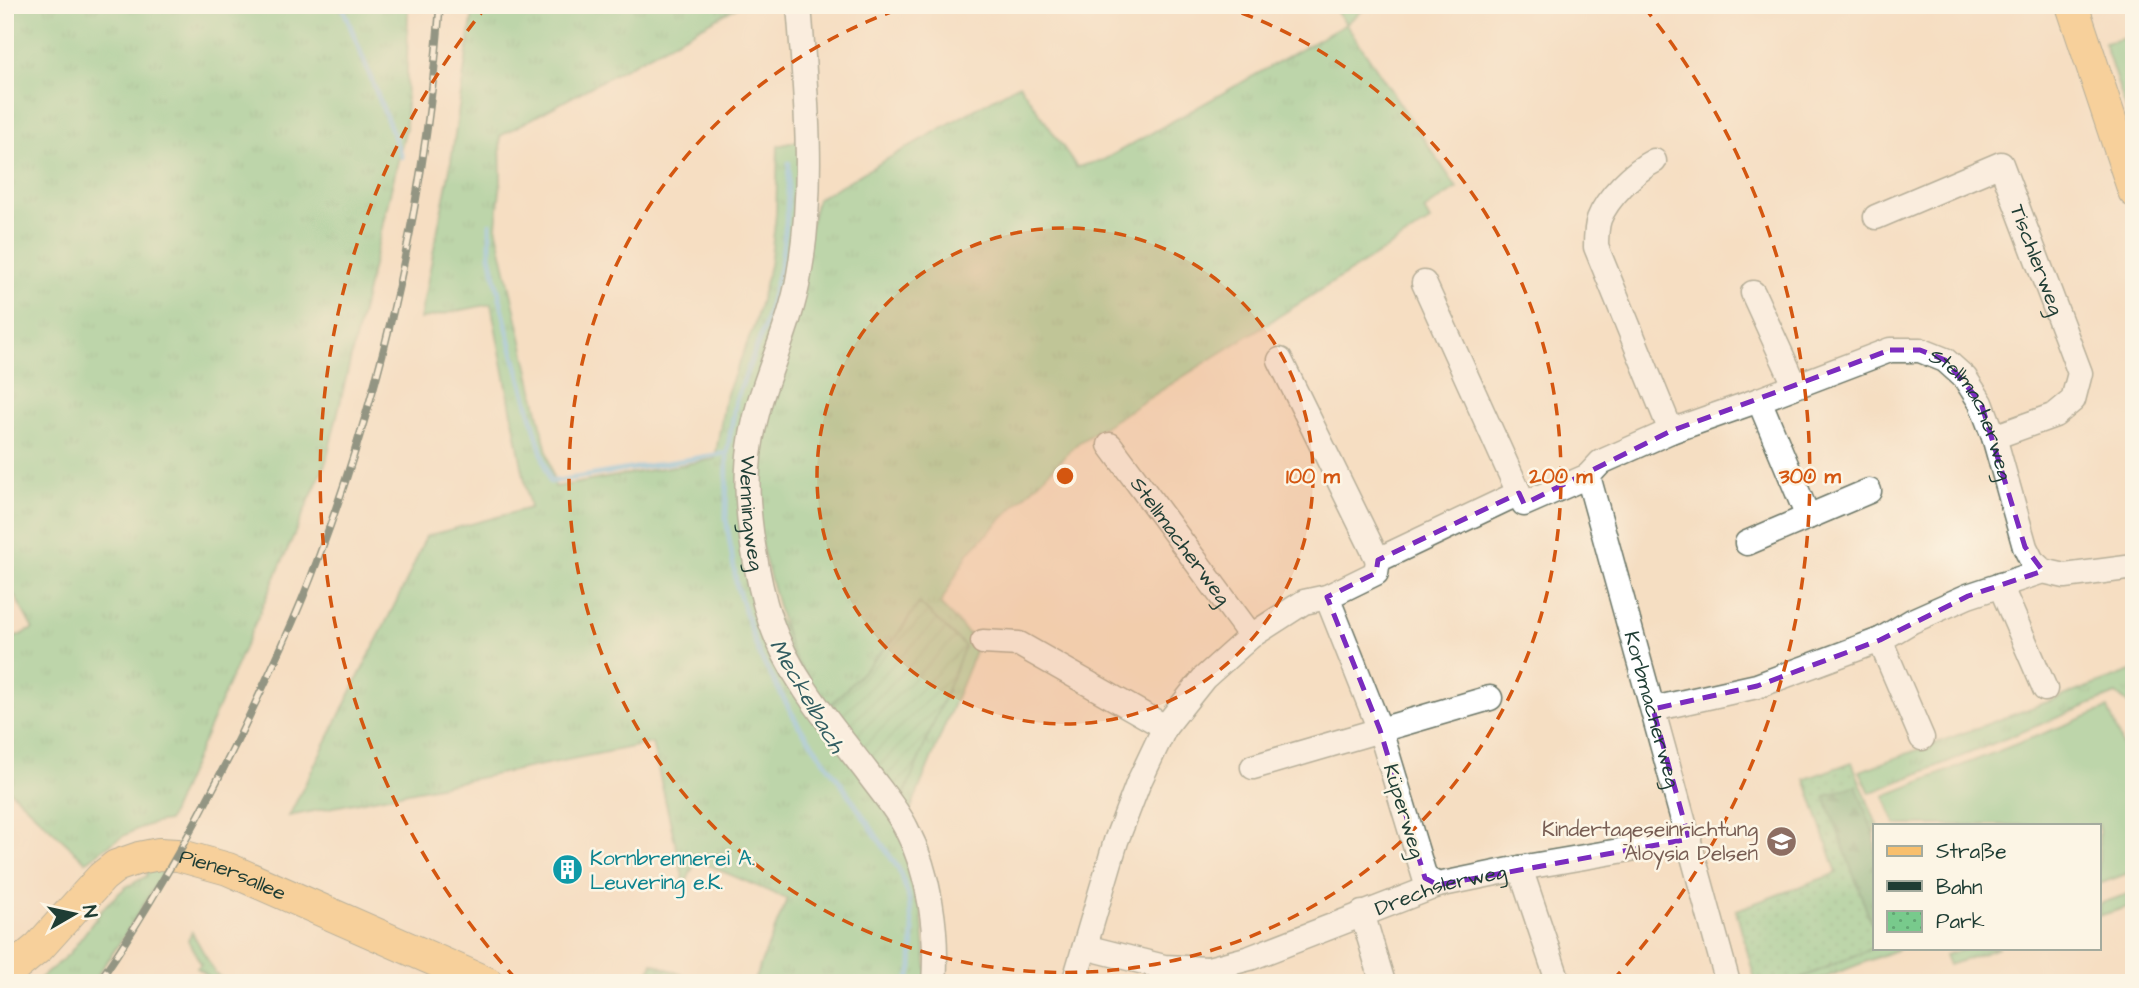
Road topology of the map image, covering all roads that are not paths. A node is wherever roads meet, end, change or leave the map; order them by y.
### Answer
1 (799, 5) edge
2 (2071, 5) edge
3 (1654, 160) dead end
4 (2134, 191) edge
5 (1876, 217) dead end
6 (1424, 283) dead end
7 (1753, 293) dead end
8 (1280, 360) dead end
9 (1795, 385) junction
10 (1759, 400) junction
11 (1671, 431) junction
12 (1994, 437) junction
13 (1110, 445) dead end
14 (1588, 476) junction
15 (1869, 491) dead end
16 (1519, 493) junction
17 (1808, 516) junction
18 (1747, 543) dead end
19 (1378, 560) junction
20 (2134, 567) edge
21 (2043, 571) junction
22 (2000, 585) junction
23 (1327, 597) junction
24 (1251, 636) junction
25 (1880, 640) junction
26 (983, 642) dead end
27 (2045, 689) dead end
28 (1490, 698) dead end
29 (1653, 709) junction
30 (1165, 727) junction
31 (1380, 730) junction
32 (1922, 738) dead end
33 (1253, 767) dead end
34 (1689, 839) junction
35 (1520, 868) junction
36 (1438, 885) junction
37 (1362, 913) junction
38 (1085, 947) junction
39 (5, 975) edge
40 (1210, 976) edge
41 (1558, 981) edge
42 (487, 983) edge
43 (934, 983) edge
44 (1074, 983) edge
45 (1383, 983) edge
46 (1728, 983) edge

1 - 43 street, Wenningweg
2 - 4 main road
3 - 11 street
5 - 12 street, Tischlerweg
6 - 16 street
7 - 9 street
8 - 19 street
9 - 10 street, Stellmacherweg
9 - 12 street, Stellmacherweg
10 - 11 street, Stellmacherweg
10 - 17 street
11 - 14 street, Stellmacherweg
12 - 21 street, Stellmacherweg
13 - 24 street, Stellmacherweg
14 - 16 street, Stellmacherweg
14 - 29 street, Korbmacherweg
15 - 17 street
16 - 19 street, Stellmacherweg
17 - 18 street
19 - 23 street, Stellmacherweg
20 - 21 street
21 - 22 street
22 - 25 street
22 - 27 street
23 - 24 street, Stellmacherweg
23 - 31 street, Küperweg
24 - 30 street, Stellmacherweg
25 - 29 street
25 - 32 street
26 - 30 street
28 - 31 street
29 - 34 street, Korbmacherweg
30 - 38 street, Stellmacherweg
31 - 33 street
31 - 36 street, Küperweg
34 - 35 street, Drechslerweg
34 - 46 street, Korbmacherweg
35 - 36 street, Drechslerweg
35 - 41 street, Drechslerweg
36 - 37 street, Drechslerweg
37 - 40 street, Drechslerweg
37 - 45 street, Drechslerweg
38 - 40 street
38 - 44 street, Stellmacherweg
39 - 42 main road, Pienersallee

